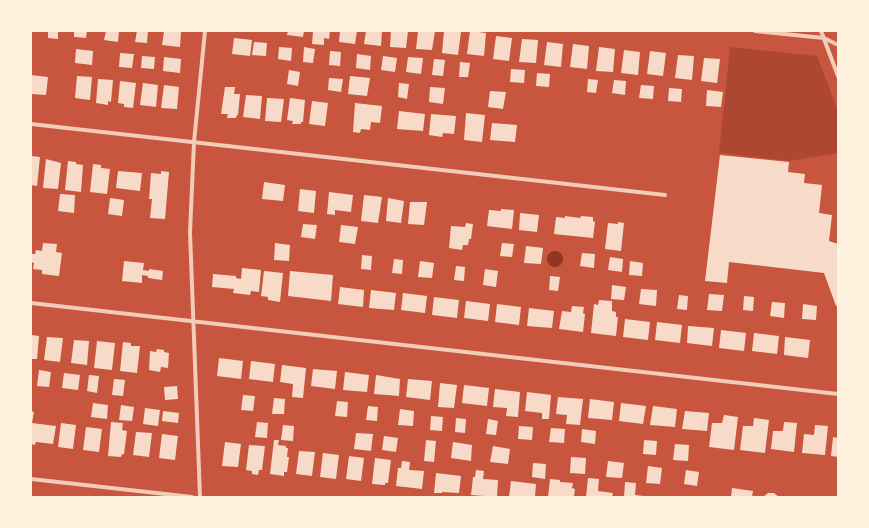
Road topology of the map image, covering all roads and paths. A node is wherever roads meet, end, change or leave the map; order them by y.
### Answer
1 (205, 31) edge
2 (755, 31) edge
3 (821, 31) edge
4 (824, 38) junction
5 (838, 45) edge
6 (838, 76) edge
7 (31, 124) edge
8 (194, 142) junction
9 (665, 195) dead end
10 (31, 302) edge
11 (193, 321) junction
12 (838, 394) edge
13 (31, 479) edge
14 (192, 497) edge
15 (200, 497) edge

1 - 8 street
2 - 4 street
3 - 4 street
4 - 5 street
4 - 6 street
7 - 8 street
8 - 9 street
8 - 11 street
10 - 11 street
11 - 12 street
11 - 15 street
13 - 14 street

